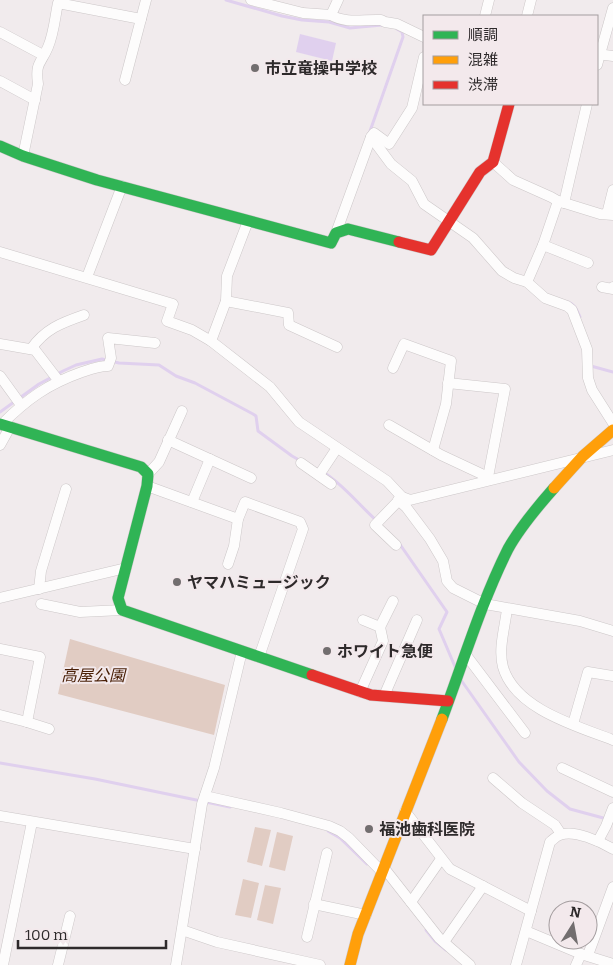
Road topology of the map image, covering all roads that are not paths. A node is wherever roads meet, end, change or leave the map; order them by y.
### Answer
1 (146, 0) edge
2 (251, 0) edge
3 (338, 0) edge
4 (489, 0) edge
5 (531, 0) edge
6 (56, 2) edge
7 (286, 5) edge
8 (613, 8) edge
9 (331, 15) junction
10 (485, 15) edge
11 (527, 15) edge
12 (141, 19) junction
13 (0, 32) edge
14 (423, 36) edge
15 (43, 55) junction
16 (613, 56) edge
17 (598, 57) edge
18 (423, 61) edge
19 (125, 80) dead end
20 (0, 81) edge
21 (35, 100) junction
22 (508, 105) edge
23 (587, 105) edge
24 (371, 137) junction
25 (0, 146) edge
26 (24, 156) junction
27 (493, 162) junction
28 (122, 186) junction
29 (613, 190) edge
30 (561, 202) junction
31 (610, 215) edge
32 (248, 221) junction
33 (450, 221) junction
34 (336, 233) junction
35 (543, 245) junction
36 (0, 252) edge
37 (588, 263) dead end
38 (87, 277) junction
39 (527, 282) junction
40 (602, 287) dead end
41 (613, 287) edge
42 (226, 301) junction
43 (84, 315) dead end
44 (211, 341) junction
45 (155, 343) dead end
46 (0, 344) edge
47 (337, 347) dead end
48 (30, 349) junction
49 (394, 368) dead end
50 (0, 376) edge
51 (56, 377) junction
52 (448, 383) junction
53 (19, 402) junction
54 (182, 411) dead end
55 (613, 424) edge
56 (4, 425) edge
57 (389, 425) dead end
58 (613, 430) edge
59 (168, 440) junction
60 (0, 445) edge
61 (337, 448) junction
62 (433, 450) junction
63 (613, 450) edge
64 (583, 456) junction
65 (210, 459) junction
66 (301, 463) dead end
67 (321, 473) junction
68 (251, 478) dead end
69 (488, 478) junction
70 (147, 480) junction
71 (331, 484) dead end
72 (66, 489) dead end
73 (400, 498) junction
74 (192, 502) junction
75 (238, 519) junction
76 (396, 545) dead end
77 (228, 564) dead end
78 (126, 568) junction
79 (39, 589) junction
80 (0, 598) edge
81 (393, 601) dead end
82 (41, 604) dead end
83 (485, 604) junction
84 (507, 609) junction
85 (122, 610) junction
86 (362, 620) dead end
87 (417, 620) dead end
88 (380, 627) junction
89 (613, 631) edge
90 (0, 649) edge
91 (242, 651) junction
92 (466, 655) junction
93 (259, 657) junction
94 (613, 676) edge
95 (360, 692) junction
96 (384, 696) junction
97 (448, 701) junction
98 (0, 716) edge
99 (27, 722) junction
100 (573, 724) junction
101 (49, 729) dead end
102 (525, 734) dead end
103 (613, 740) edge
104 (562, 768) dead end
105 (493, 778) dead end
106 (613, 792) edge
107 (204, 800) junction
108 (405, 811) junction
109 (0, 816) edge
110 (610, 816) edge
111 (32, 822) junction
112 (561, 834) junction
113 (598, 841) junction
114 (195, 848) junction
115 (613, 849) edge
116 (326, 853) dead end
117 (442, 859) junction
118 (382, 873) junction
119 (483, 886) junction
120 (613, 887) edge
121 (411, 902) junction
122 (314, 904) junction
123 (531, 912) junction
124 (366, 915) junction
125 (70, 916) dead end
126 (182, 930) junction
127 (526, 931) junction
128 (307, 937) dead end
129 (444, 942) junction
130 (584, 955) junction
131 (613, 964) edge
132 (3, 965) edge
133 (58, 965) edge
134 (176, 965) edge
135 (320, 965) edge
136 (350, 965) edge
137 (470, 965) edge
138 (516, 965) edge
139 (576, 965) edge

1 - 12 street
2 - 7 street
3 - 9 street
4 - 10 street
5 - 11 street
6 - 12 street
6 - 15 street
7 - 9 street
8 - 17 street
9 - 14 street
12 - 19 street
13 - 15 street
15 - 21 street
16 - 17 street
18 - 24 street
20 - 21 street
21 - 26 street
22 - 27 street
23 - 30 street
24 - 33 street
24 - 34 street
25 - 26 street
26 - 28 street
27 - 30 street
27 - 33 street
28 - 32 street
28 - 38 street
29 - 31 street
30 - 31 street
30 - 35 street
32 - 34 street
32 - 42 street
33 - 34 street
33 - 39 street
35 - 37 street
35 - 39 street
36 - 38 street
38 - 44 street
39 - 55 street
40 - 41 street
42 - 44 street
42 - 47 street
43 - 48 street
44 - 61 street
45 - 51 street
46 - 48 street
48 - 51 street
49 - 52 street
50 - 53 street
51 - 53 street
52 - 62 street
52 - 69 street
53 - 56 street
54 - 59 street
56 - 60 street
56 - 70 street
57 - 62 street
58 - 64 street
59 - 65 street
59 - 70 street
61 - 67 street
61 - 73 street
62 - 69 street
63 - 64 street
64 - 69 street
64 - 83 street
65 - 68 street
65 - 74 street
66 - 67 street
67 - 71 street
69 - 73 street
70 - 74 street
70 - 78 street
72 - 79 street
73 - 76 street
73 - 83 street
74 - 75 street
75 - 77 street
75 - 93 street
78 - 79 street
78 - 85 street
79 - 80 street
81 - 88 street
82 - 85 street
83 - 84 street
83 - 92 street
84 - 89 street
84 - 100 street
85 - 91 street
86 - 88 street
87 - 96 street
88 - 95 street
90 - 99 street
91 - 93 street
91 - 107 street
92 - 97 street
92 - 102 street
93 - 95 street
94 - 100 street
95 - 96 street
96 - 97 street
97 - 108 street
98 - 99 street
99 - 101 street
100 - 103 street
104 - 106 street
105 - 112 street
107 - 114 street
107 - 118 street
108 - 117 street
108 - 118 street
109 - 111 street
110 - 113 street
111 - 114 street
111 - 132 street
112 - 113 street
112 - 123 street
113 - 115 street
114 - 126 street
116 - 122 street
117 - 119 street
117 - 121 street
118 - 121 street
118 - 124 street
119 - 123 street
119 - 129 street
120 - 130 street
121 - 129 street
122 - 124 street
122 - 128 street
123 - 127 street
124 - 136 street
125 - 133 street
126 - 134 street
126 - 135 street
127 - 130 street
127 - 138 street
129 - 137 street
130 - 131 street
130 - 139 street

